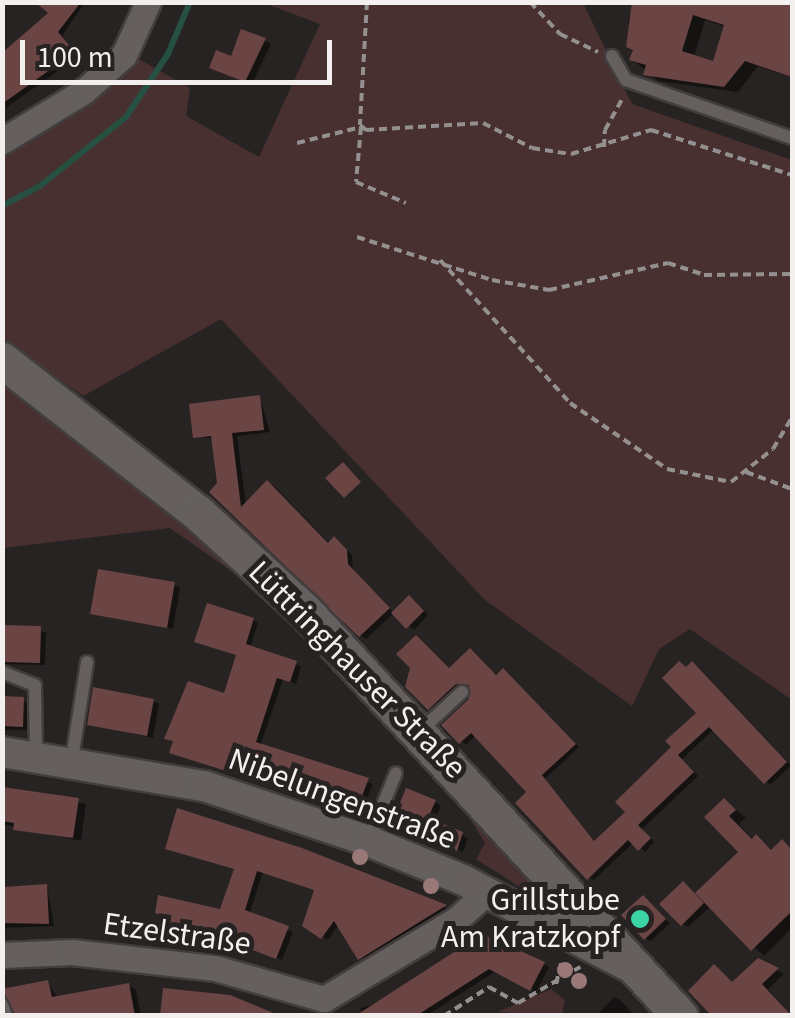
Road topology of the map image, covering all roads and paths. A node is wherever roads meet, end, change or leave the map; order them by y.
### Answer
1 (148, 2) edge
2 (367, 2) edge
3 (530, 2) edge
4 (612, 56) joint
5 (624, 98) dead end
6 (361, 127) junction
7 (792, 138) edge
8 (2, 141) edge
9 (297, 143) dead end
10 (604, 147) junction
11 (792, 175) edge
12 (406, 203) dead end
13 (357, 237) dead end
14 (440, 260) junction
15 (792, 274) edge
16 (2, 360) edge
17 (792, 417) edge
18 (745, 472) junction
19 (792, 489) edge
20 (87, 662) dead end
21 (2, 672) edge
22 (462, 692) dead end
23 (419, 732) junction
24 (2, 752) edge
25 (36, 754) junction
26 (72, 759) junction
27 (396, 772) dead end
28 (368, 841) junction
29 (486, 893) junction
30 (600, 953) junction
31 (2, 955) edge
32 (639, 972) junction
33 (2, 1005) edge
34 (6, 1016) edge
35 (444, 1016) edge
36 (680, 1016) edge

1 - 8 street
2 - 6 path
3 - 4 path
4 - 7 lane
5 - 10 path
6 - 9 path
6 - 10 path
6 - 12 path
10 - 11 path
13 - 14 path
14 - 15 path
14 - 18 path
16 - 23 main road, Lüttringhauser Straße
17 - 18 path
18 - 19 path
20 - 26 lane
21 - 25 lane
22 - 23 lane
23 - 32 main road, Lüttringhauser Straße
24 - 25 street, Nibelungenstraße
25 - 26 street, Nibelungenstraße
26 - 28 street, Nibelungenstraße
27 - 28 lane
28 - 29 street, Nibelungenstraße
29 - 30 street, Nibelungenstraße
29 - 31 street, Etzelstraße
30 - 32 street, Nibelungenstraße
30 - 35 path
32 - 36 main road, Lüttringhauser Straße
33 - 34 lane

